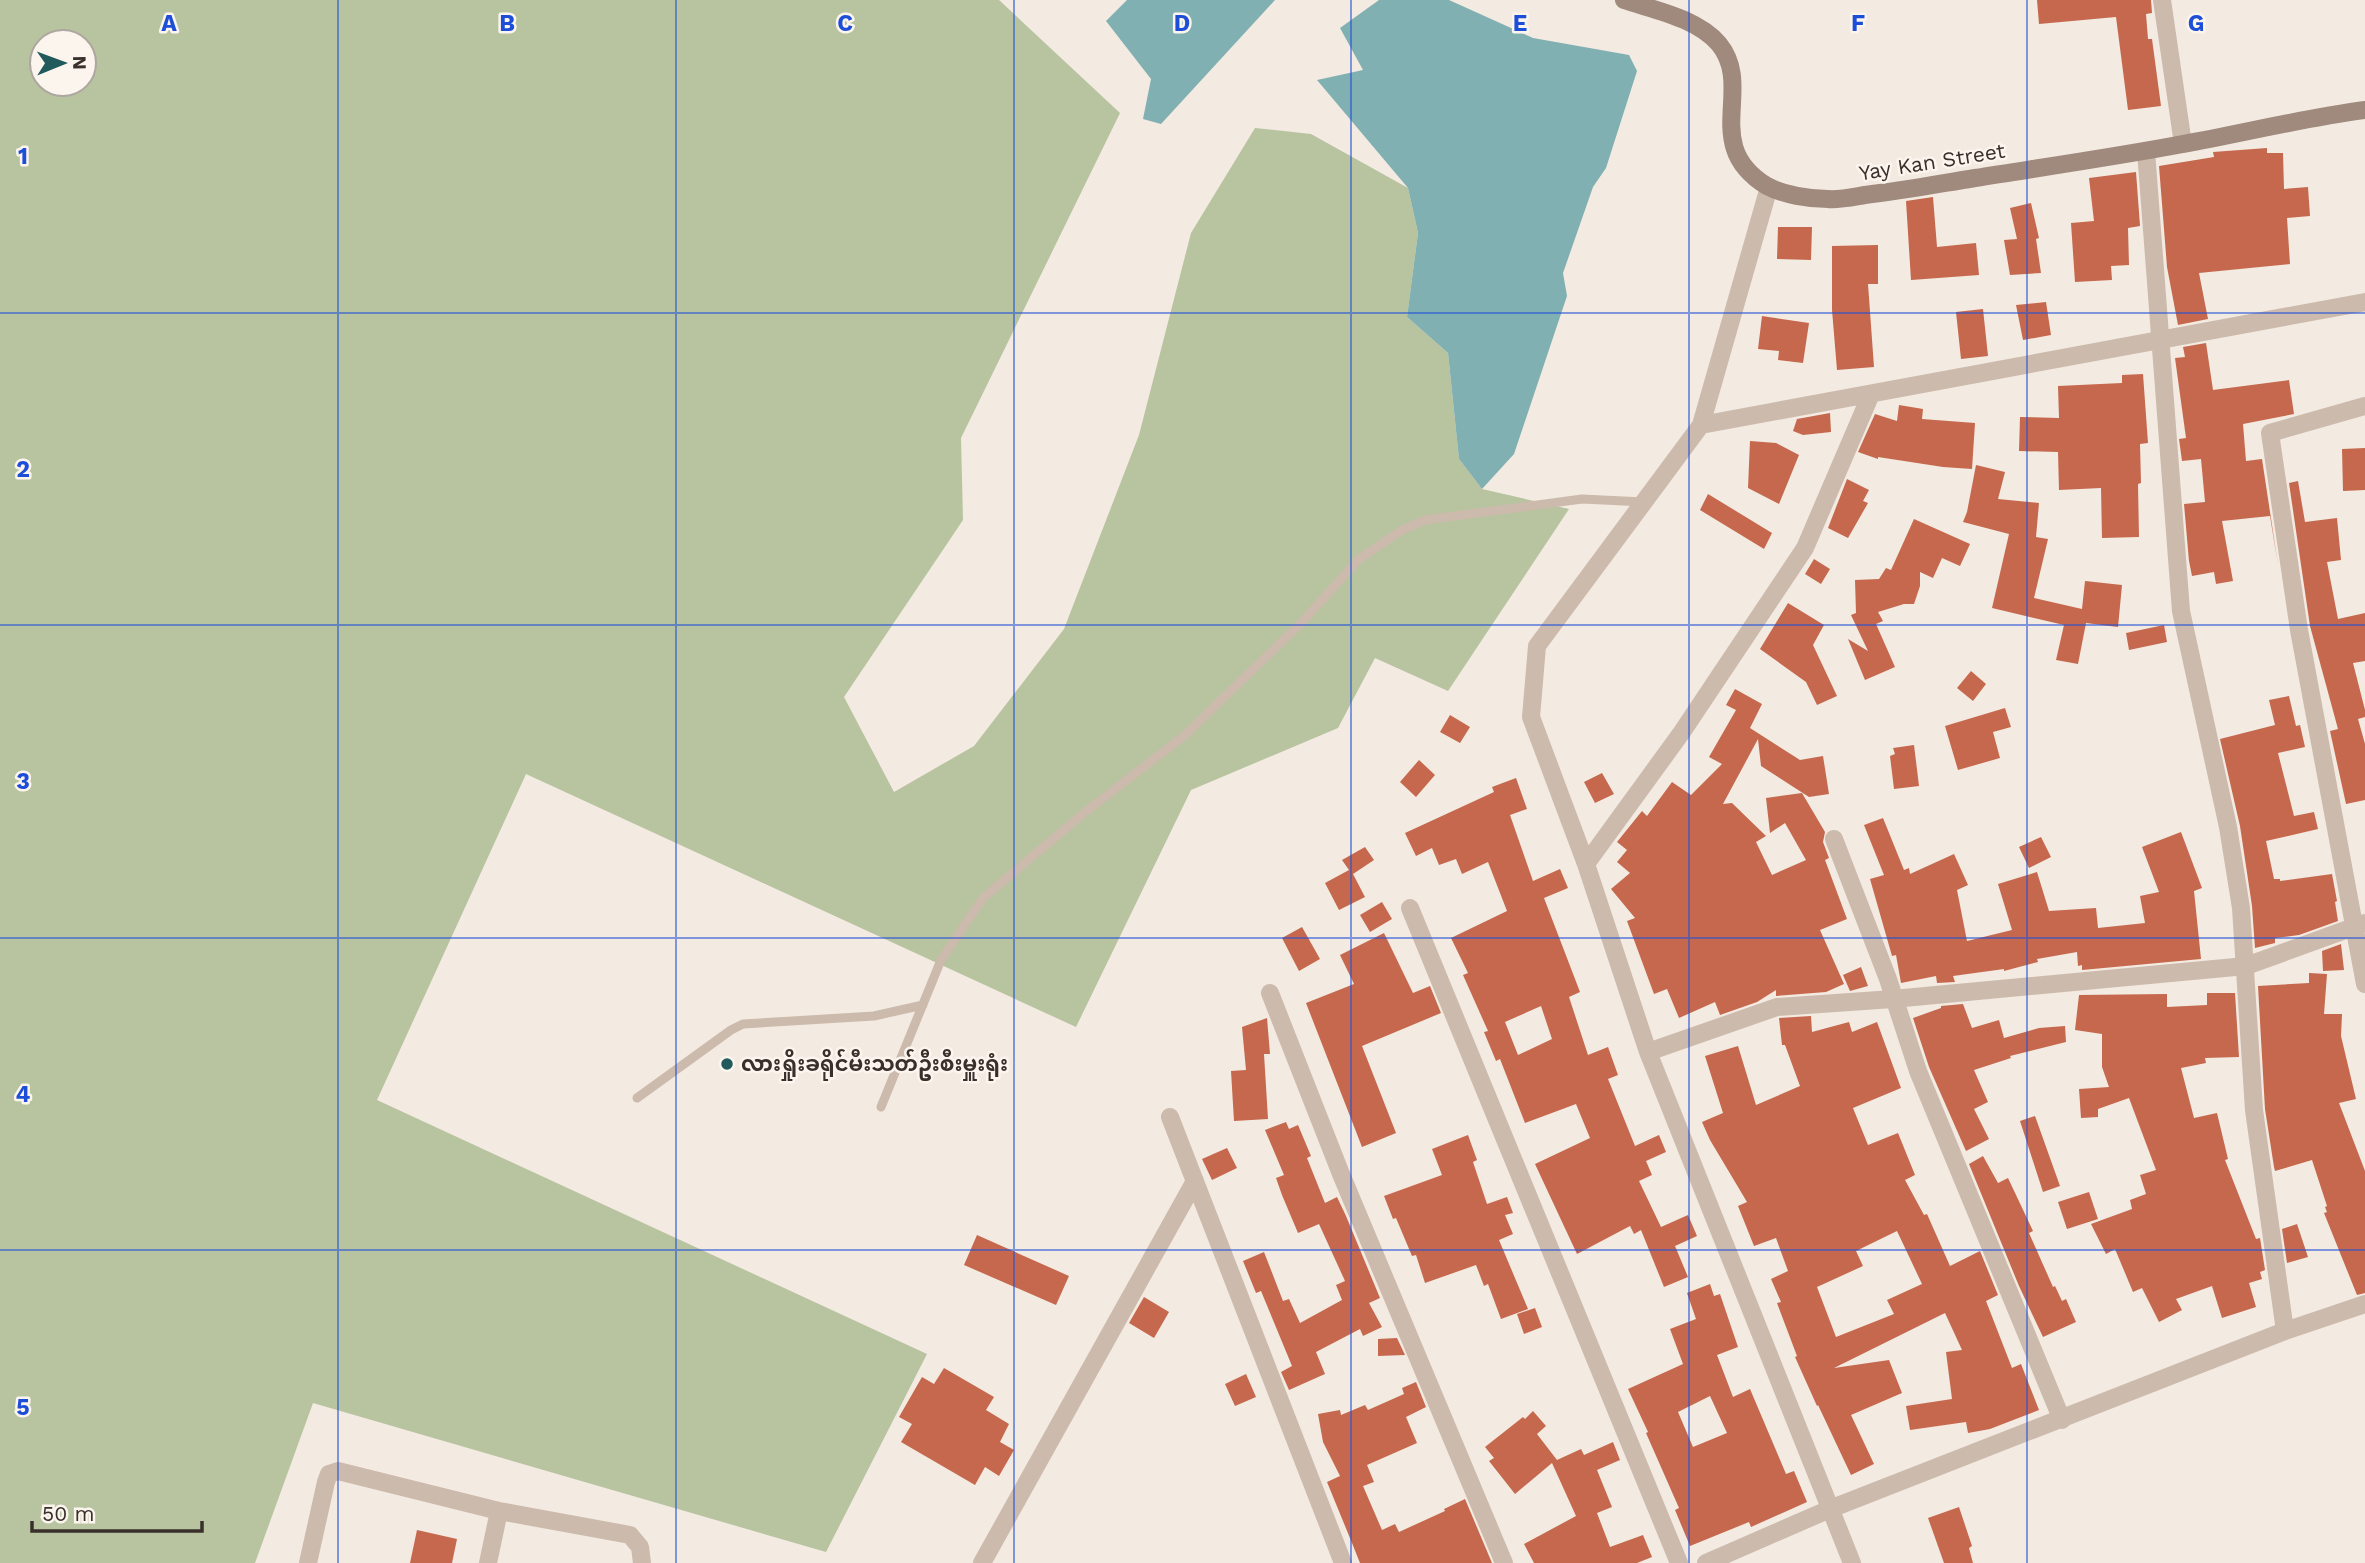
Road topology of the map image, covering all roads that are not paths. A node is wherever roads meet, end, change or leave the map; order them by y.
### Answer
1 (1624, 0) edge
2 (2162, 0) edge
3 (2365, 110) edge
4 (2183, 144) junction
5 (2146, 151) junction
6 (1769, 187) junction
7 (2365, 302) edge
8 (2159, 341) junction
9 (1871, 394) junction
10 (2365, 406) edge
11 (1701, 425) junction
12 (1644, 502) junction
13 (1834, 839) dead end
14 (1586, 864) junction
15 (1410, 908) dead end
16 (2360, 924) edge
17 (2246, 966) junction
18 (2365, 984) edge
19 (1270, 993) dead end
20 (1893, 999) junction
21 (923, 1005) junction
22 (1648, 1052) junction
23 (637, 1098) dead end
24 (881, 1107) dead end
25 (1170, 1117) dead end
26 (1195, 1181) junction
27 (2365, 1304) edge
28 (2285, 1331) junction
29 (2062, 1420) junction
30 (1830, 1509) junction
31 (499, 1511) junction
32 (308, 1563) edge
33 (488, 1563) edge
34 (642, 1563) edge
35 (982, 1563) edge
36 (1343, 1563) edge
37 (1504, 1563) edge
38 (1679, 1563) edge
39 (1706, 1563) edge
40 (1852, 1563) edge

1 - 6 main road, Yay Kan Street
2 - 4 street
3 - 4 main road, Yay Kan Street
4 - 5 main road, Yay Kan Street
5 - 6 main road, Yay Kan Street
5 - 8 street
6 - 11 street
7 - 8 street
8 - 9 street
8 - 17 street
9 - 11 street
9 - 14 street
10 - 16 street
11 - 12 street
12 - 14 street
12 - 21 lane
13 - 20 street
14 - 22 street
15 - 38 street
16 - 17 street
16 - 18 street
17 - 20 street
17 - 28 street
19 - 37 street
20 - 22 street
20 - 29 street
21 - 23 lane
21 - 24 lane
22 - 30 street
25 - 26 street
26 - 35 street
26 - 36 street
27 - 28 street
28 - 29 street
29 - 30 street
30 - 39 street
30 - 40 street
31 - 32 street
31 - 33 street
31 - 34 street

